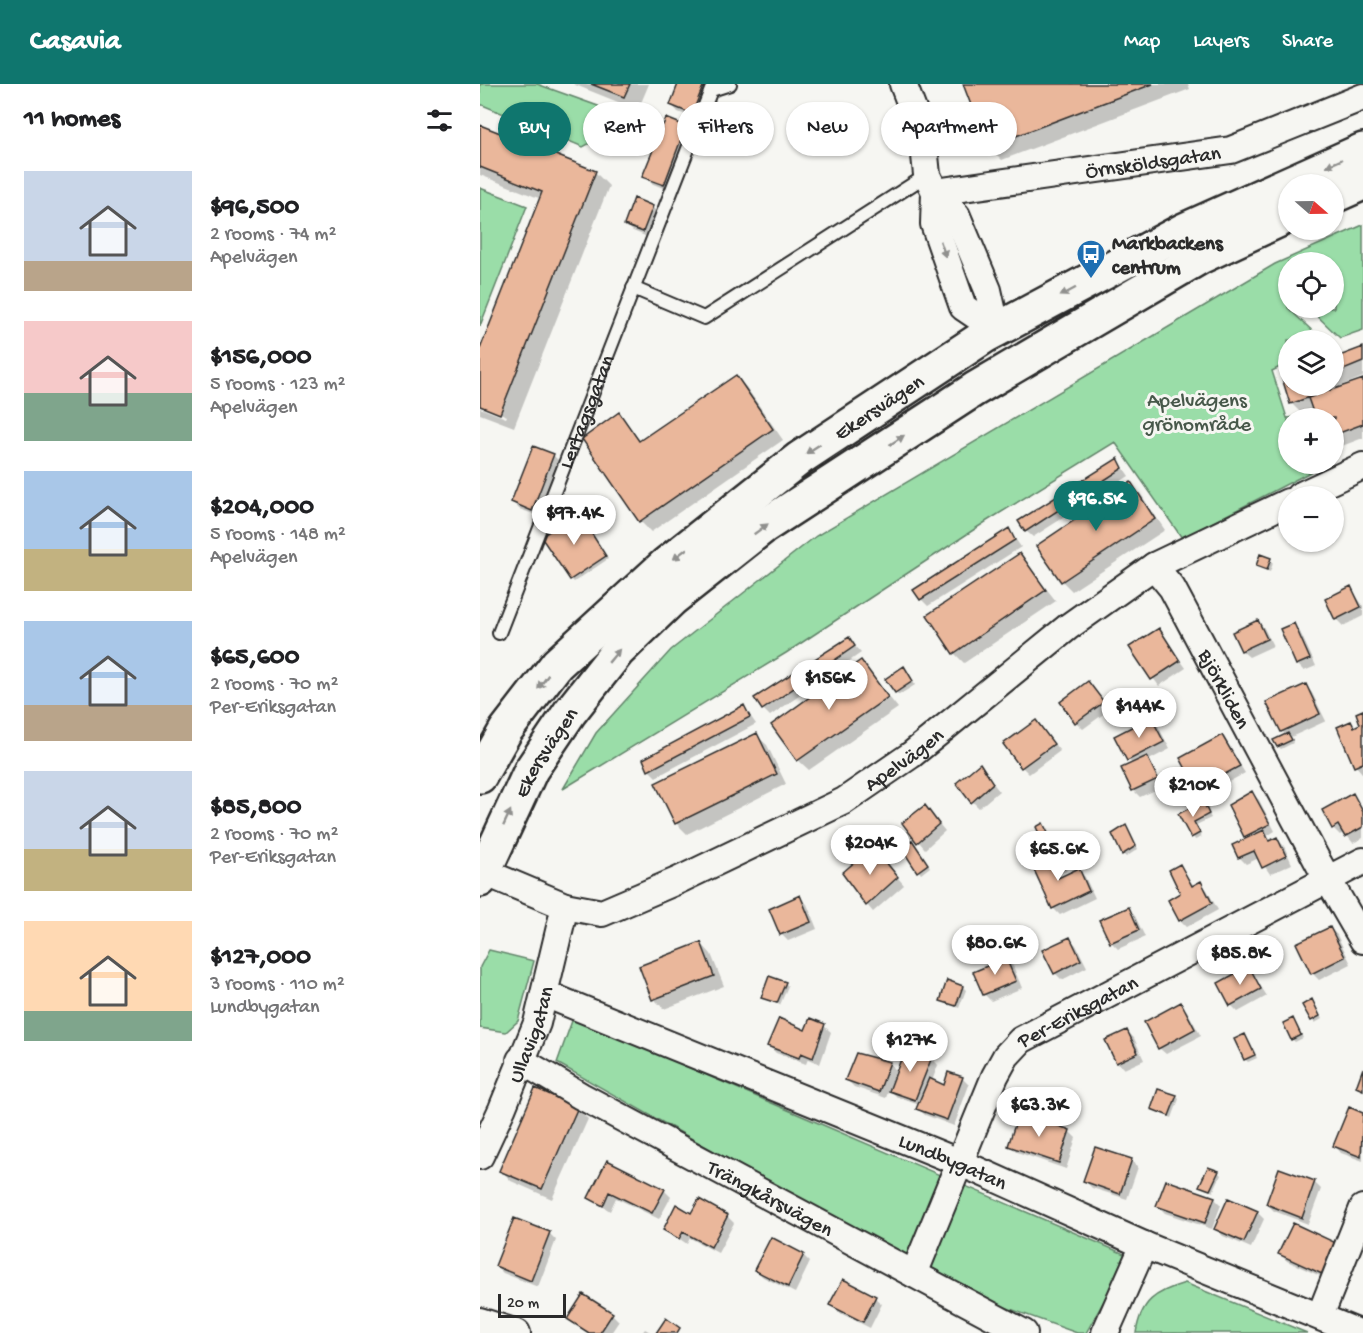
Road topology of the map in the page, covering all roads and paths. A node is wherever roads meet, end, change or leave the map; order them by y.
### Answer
1 (730, 84) edge
2 (903, 84) edge
3 (1363, 97) edge
4 (1363, 150) edge
5 (931, 183) junction
6 (1363, 183) edge
7 (1344, 192) edge
8 (1268, 214) edge
9 (633, 288) junction
10 (996, 330) junction
11 (1014, 365) junction
12 (1363, 466) edge
13 (1320, 486) edge
14 (1278, 507) edge
15 (1154, 566) junction
16 (499, 633) dead end
17 (480, 776) edge
18 (1363, 861) edge
19 (481, 874) edge
20 (1328, 879) junction
21 (565, 906) junction
22 (1363, 940) edge
23 (545, 994) junction
24 (520, 1060) junction
25 (480, 1156) edge
26 (961, 1163) junction
27 (1363, 1208) edge
28 (1144, 1245) junction
29 (914, 1274) junction
30 (1320, 1316) junction
31 (480, 1321) edge
32 (518, 1333) edge
33 (1024, 1333) edge
34 (1104, 1333) edge
35 (1359, 1333) edge

1 - 9 lane, Lertagsgatan
2 - 5 street
3 - 5 street, Örnsköldsgatan
4 -> 8 main road, Ekersvägen
5 - 9 lane
5 - 10 street
6 - 7 main road
8 -> 10 main road, Ekersvägen
8 - 11 main road, Ekersvägen
9 - 16 lane, Lertagsgatan
10 - 11 main road
10 -> 17 main road, Ekersvägen
19 -> 11 main road, Ekersvägen
12 - 13 street
14 - 15 street, Apelvägen
15 - 20 street, Björkliden
15 - 21 street, Apelvägen
18 - 20 street, Per-Eriksgatan
19 - 21 street, Apelvägen
20 - 22 street, Björkliden
20 - 26 street, Per-Eriksgatan
21 - 23 street, Ullavigatan
23 - 24 street, Ullavigatan
23 - 26 street, Lundbygatan
24 - 25 street, Ullavigatan
24 - 29 street, Trängkårsvägen
26 - 28 street, Lundbygatan
26 - 29 street, Per-Eriksgatan
27 - 30 street
28 - 30 street, Lundbygatan
28 - 34 street
29 - 33 street, Trängkårsvägen
30 - 35 street, Lundbygatan
31 - 32 street

